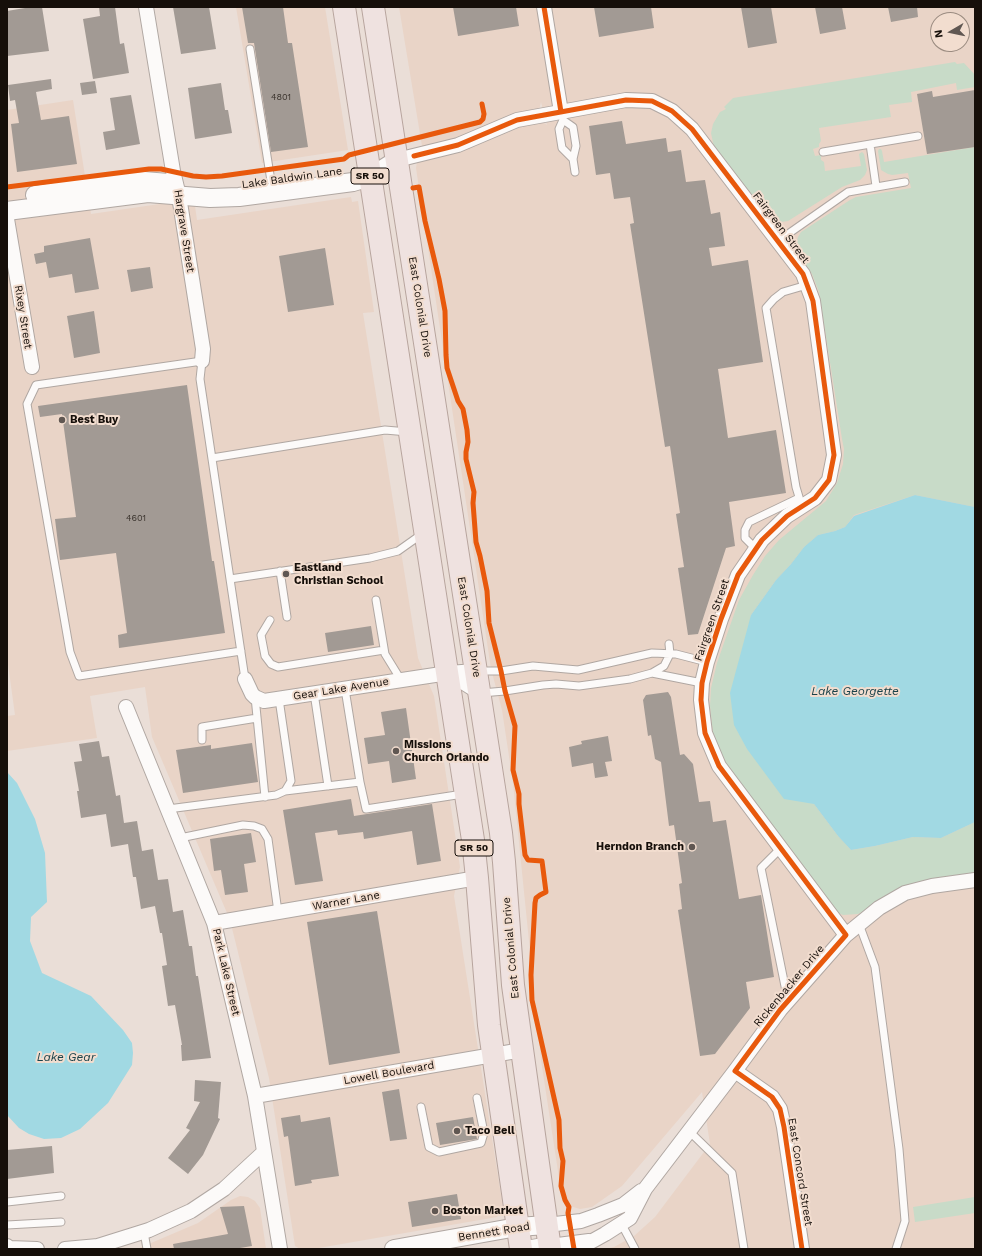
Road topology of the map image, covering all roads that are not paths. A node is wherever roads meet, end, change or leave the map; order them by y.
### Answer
1 (146, 7) edge
2 (344, 7) edge
3 (373, 7) edge
4 (544, 7) edge
5 (250, 49) dead end
6 (562, 116) junction
7 (918, 136) dead end
8 (870, 144) junction
9 (823, 152) dead end
10 (573, 159) junction
11 (397, 160) junction
12 (370, 172) junction
13 (575, 172) dead end
14 (271, 181) junction
15 (905, 182) dead end
16 (876, 186) junction
17 (178, 190) junction
18 (7, 199) edge
19 (7, 211) edge
20 (7, 219) edge
21 (778, 242) junction
22 (807, 285) junction
23 (202, 361) junction
24 (32, 367) dead end
25 (410, 432) junction
26 (212, 458) junction
27 (446, 476) junction
28 (801, 502) junction
29 (426, 532) junction
30 (756, 549) junction
31 (280, 571) junction
32 (230, 579) junction
33 (376, 600) dead end
34 (287, 617) dead end
35 (270, 620) dead end
36 (669, 644) dead end
37 (384, 650) junction
38 (240, 651) junction
39 (670, 654) junction
40 (708, 662) junction
41 (476, 671) junction
42 (448, 673) junction
43 (652, 673) junction
44 (245, 679) joint
45 (402, 680) junction
46 (702, 682) junction
47 (345, 689) junction
48 (314, 693) junction
49 (480, 693) junction
50 (255, 697) junction
51 (279, 699) junction
52 (126, 707) dead end
53 (257, 718) junction
54 (202, 740) dead end
55 (360, 782) junction
56 (328, 786) junction
57 (285, 791) junction
58 (466, 793) junction
59 (265, 796) junction
60 (168, 809) junction
61 (180, 838) junction
62 (473, 840) junction
63 (781, 848) junction
64 (477, 878) junction
65 (975, 880) edge
66 (505, 882) junction
67 (278, 912) junction
68 (214, 923) junction
69 (859, 924) junction
70 (508, 931) junction
71 (846, 935) junction
72 (788, 1001) junction
73 (522, 1050) junction
74 (493, 1055) junction
75 (735, 1071) junction
76 (255, 1096) junction
77 (477, 1098) dead end
78 (420, 1107) dead end
79 (689, 1131) junction
80 (264, 1152) junction
81 (645, 1189) junction
82 (61, 1196) dead end
83 (7, 1202) edge
84 (61, 1222) dead end
85 (621, 1223) junction
86 (547, 1224) junction
87 (7, 1225) edge
88 (518, 1227) junction
89 (144, 1232) junction
90 (591, 1240) junction
91 (8, 1248) edge
92 (544, 1248) edge
93 (37, 1249) edge
94 (65, 1249) edge
95 (147, 1249) edge
96 (280, 1249) edge
97 (394, 1249) edge
98 (520, 1249) edge
99 (578, 1249) edge
100 (635, 1249) edge
101 (744, 1249) edge
102 (802, 1249) edge
103 (896, 1249) edge

1 - 17 street, Hargrave Street
2 - 12 highway, SR 50
3 - 11 highway, East Colonial Drive / SR 50
4 - 6 street
5 - 14 lane
6 - 10 lane
6 - 10 lane
6 - 11 street, Fairgreen Street
6 - 21 street, Fairgreen Street
7 - 8 lane
8 - 9 lane
8 - 16 lane
10 - 13 lane
11 - 12 street, Lake Baldwin Lane
11 - 27 highway, East Colonial Drive / SR 50
12 - 14 street, Lake Baldwin Lane
12 - 17 street, Lake Baldwin Lane
12 - 25 highway, SR 50
14 - 17 street, Lake Baldwin Lane
15 - 16 lane
16 - 21 lane
17 - 18 street, Lake Baldwin Lane
17 - 19 street, Lake Baldwin Lane
17 - 23 street, Hargrave Street
20 - 24 street, Rixey Street
21 - 22 street, Fairgreen Street
22 - 28 street, Fairgreen Street
22 - 28 lane
23 - 26 lane
23 - 38 lane
25 - 26 lane
25 - 27 highway
25 - 29 highway, SR 50
26 - 32 lane
27 - 41 highway, East Colonial Drive / SR 50
28 - 30 street, Fairgreen Street
28 - 30 lane
29 - 31 lane
29 - 42 highway, SR 50
30 - 40 street, Fairgreen Street
31 - 32 lane
31 - 34 lane
32 - 38 lane
33 - 37 lane
35 - 37 lane
36 - 39 lane
37 - 45 lane
38 - 44 lane
39 - 40 lane
39 - 41 lane
39 - 43 lane
40 - 46 street, Fairgreen Street
41 - 42 street, Gear Lake Avenue
41 - 49 highway, East Colonial Drive / SR 50
42 - 45 street, Gear Lake Avenue
42 - 49 street
42 - 58 highway, SR 50
43 - 46 lane
43 - 49 lane
44 - 50 street
45 - 47 street, Gear Lake Avenue
46 - 63 street, Fairgreen Street
47 - 48 street, Gear Lake Avenue
47 - 55 lane
48 - 51 street, Gear Lake Avenue
48 - 56 lane
49 - 66 highway, East Colonial Drive / SR 50
50 - 51 street, Gear Lake Avenue
50 - 53 lane
51 - 57 lane
52 - 60 street, Park Lake Street
53 - 54 lane
53 - 59 lane
55 - 56 lane
55 - 58 lane
56 - 57 lane
57 - 59 lane
58 - 62 highway, SR 50
59 - 60 lane
60 - 61 street, Park Lake Street
61 - 67 lane
61 - 68 street, Park Lake Street
62 - 64 highway, SR 50
62 - 66 highway
63 - 71 street, Fairgreen Street
63 - 72 lane
64 - 67 street, Warner Lane
64 - 70 highway
64 - 74 highway, SR 50
65 - 69 street, Rickenbacker Drive
66 - 70 highway, East Colonial Drive / SR 50
67 - 68 street, Warner Lane
68 - 76 street, Park Lake Street
69 - 71 street, Rickenbacker Drive
69 - 103 lane
70 - 73 highway, East Colonial Drive / SR 50
71 - 72 street, Rickenbacker Drive
72 - 75 street, Rickenbacker Drive
73 - 74 street, Lowell Boulevard
73 - 86 highway, East Colonial Drive / SR 50
74 - 76 street, Lowell Boulevard
74 - 88 highway, SR 50
75 - 79 street, Rickenbacker Drive
75 - 102 street, East Concord Street
76 - 80 street, Park Lake Street
77 - 78 lane
79 - 81 street, Rickenbacker Drive
79 - 101 lane
80 - 89 street
80 - 96 street, Park Lake Street
81 - 85 street, Rickenbacker Drive
81 - 86 street, Rickenbacker Drive
82 - 83 lane
84 - 87 lane
85 - 90 street, Rickenbacker Drive
85 - 100 lane
86 - 88 street, Bennett Road
86 - 92 highway, East Colonial Drive / SR 50
88 - 97 street, Bennett Road
88 - 98 highway, SR 50
89 - 94 street
89 - 95 lane
90 - 92 street, Rickenbacker Drive
90 - 99 street, Rickenbacker Drive
91 - 93 street

